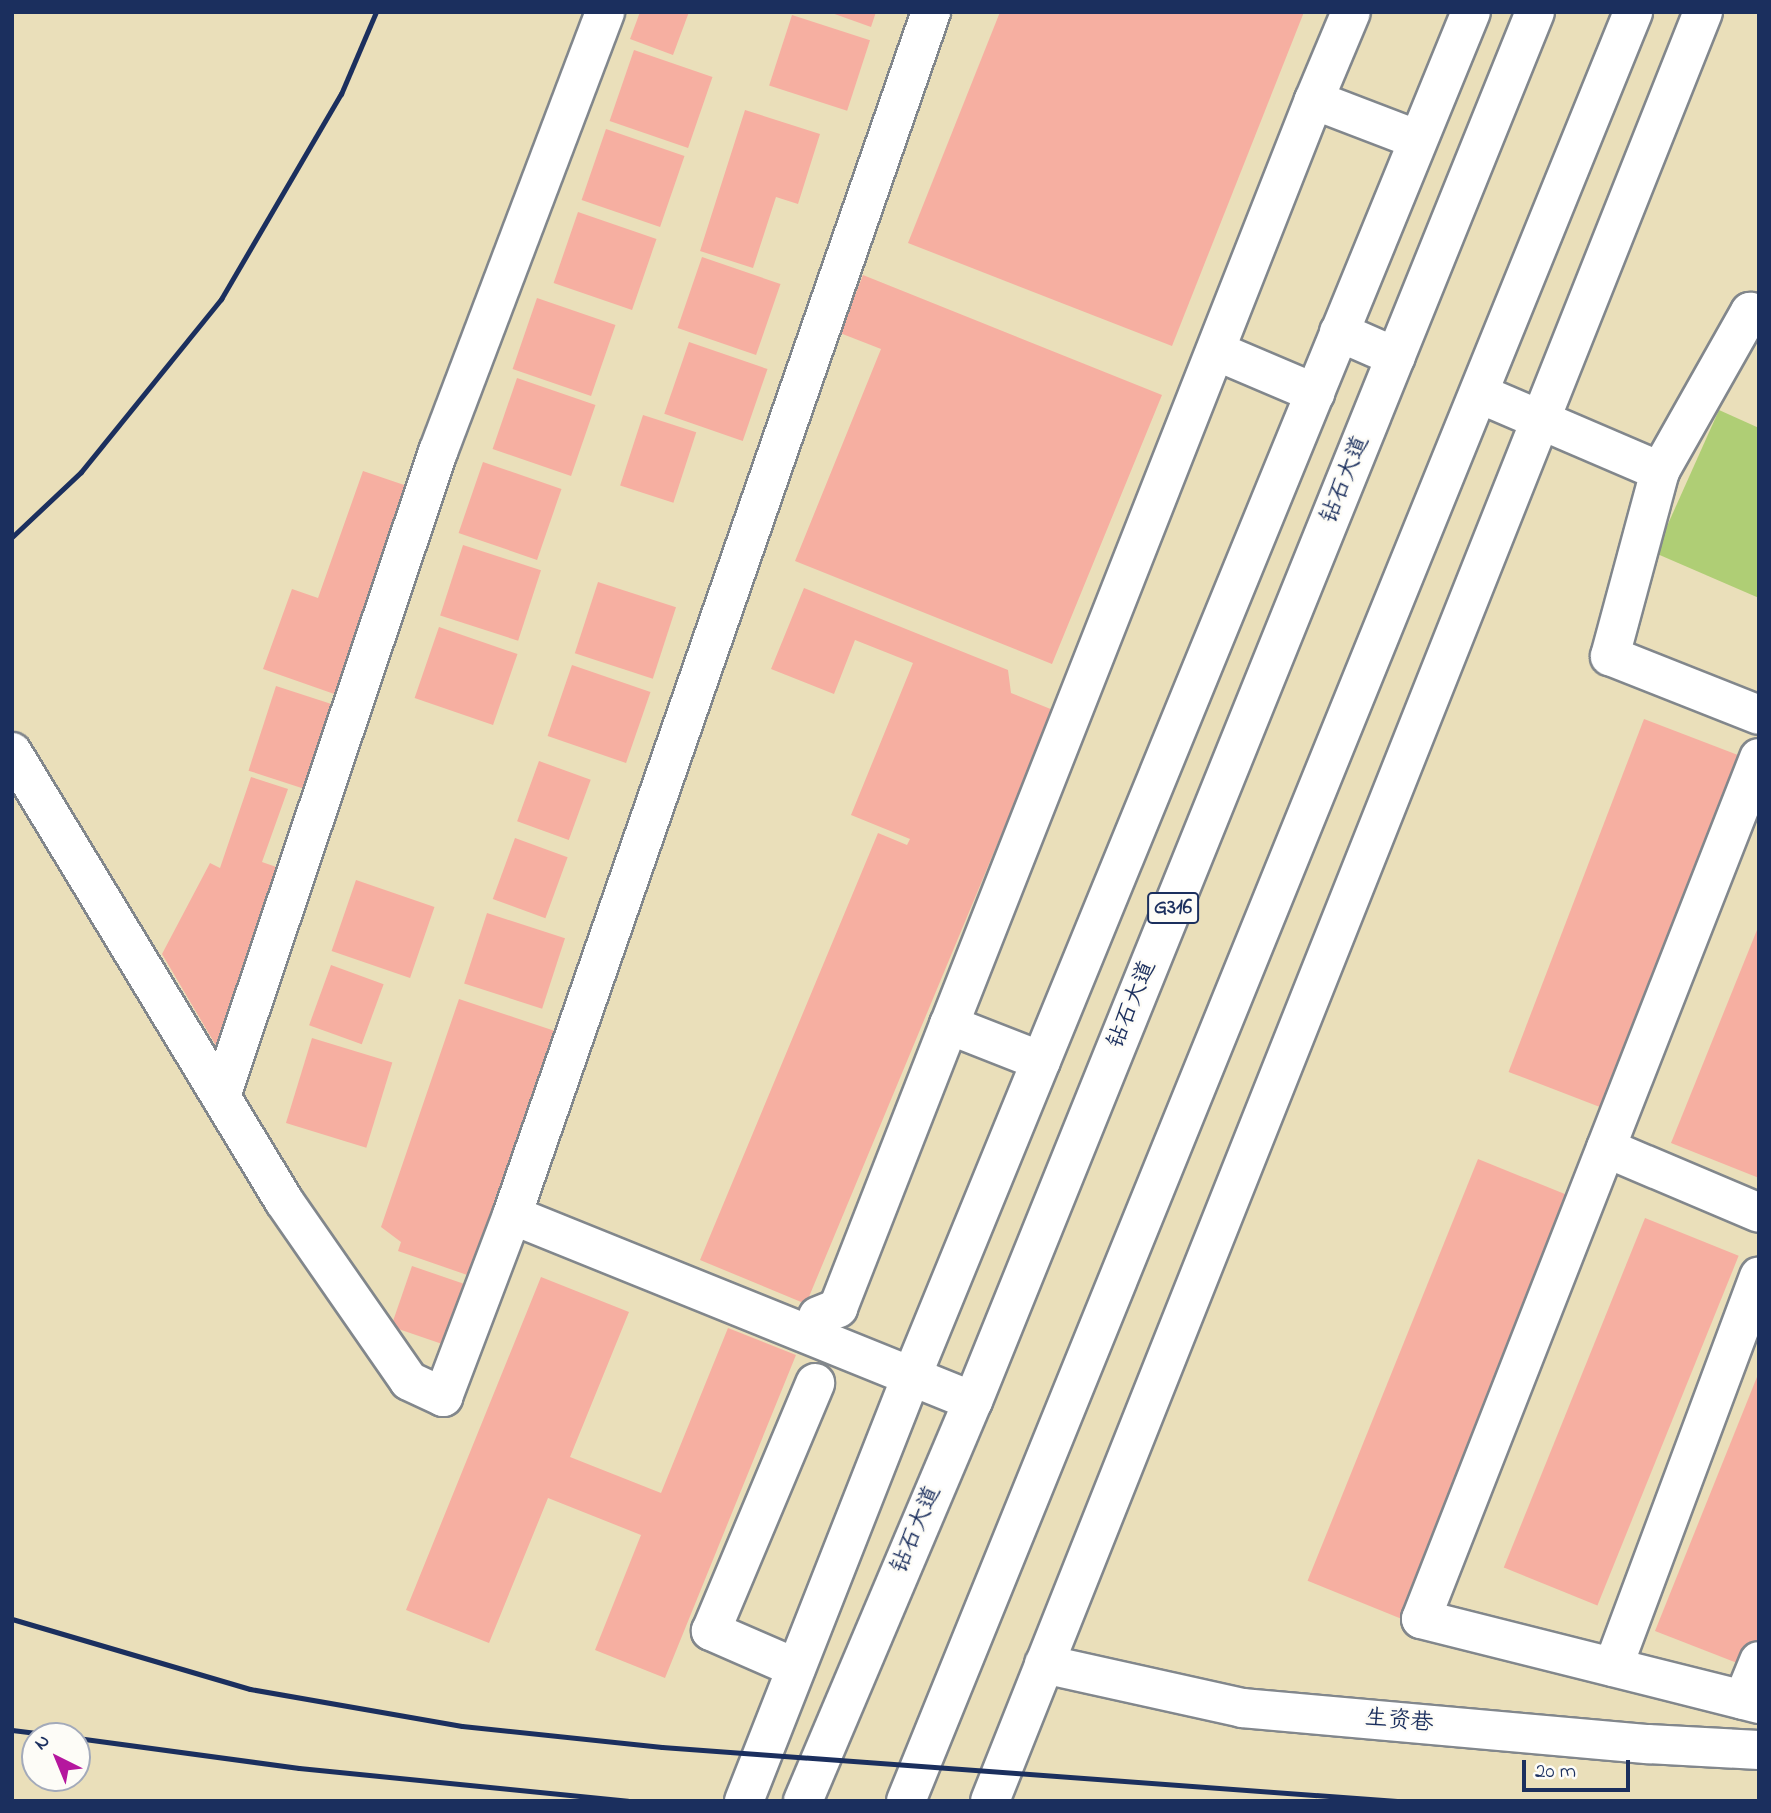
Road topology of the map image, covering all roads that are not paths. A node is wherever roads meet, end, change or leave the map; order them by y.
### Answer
1 (605, 12) edge
2 (931, 12) edge
3 (1351, 12) edge
4 (1471, 12) edge
5 (1535, 12) edge
6 (1633, 12) edge
7 (1703, 12) edge
8 (1314, 100) junction
9 (1418, 140) junction
10 (1759, 316) edge
11 (1339, 332) junction
12 (1216, 351) junction
13 (1396, 357) junction
14 (1315, 393) junction
15 (1480, 394) junction
16 (1539, 419) junction
17 (1660, 471) junction
18 (1759, 715) edge
19 (12, 752) edge
20 (1759, 758) edge
21 (949, 1025) junction
22 (1041, 1060) junction
23 (221, 1096) junction
24 (1606, 1148) junction
25 (1759, 1213) edge
26 (512, 1214) junction
27 (1759, 1276) edge
28 (818, 1316) dead end
29 (911, 1378) junction
30 (815, 1383) dead end
31 (973, 1401) junction
32 (1759, 1661) edge
33 (1044, 1664) junction
34 (1613, 1667) junction
35 (796, 1668) junction
36 (1751, 1702) edge
37 (1759, 1750) edge
38 (744, 1801) edge
39 (803, 1801) edge
40 (906, 1801) edge
41 (990, 1801) edge

1 - 23 main road
2 - 26 main road
3 - 8 main road
4 - 9 main road
5 - 13 main road, 钻石大道 / G316
6 - 15 main road
7 - 16 main road
8 - 9 main road
8 - 12 main road
9 - 11 main road
10 - 17 main road
11 - 13 main road
11 - 14 main road
12 - 14 main road
12 - 21 main road
13 - 31 main road, 钻石大道 / G316
14 - 22 main road
15 - 16 main road
15 - 40 main road
16 - 17 main road
16 - 33 main road
17 - 18 main road
19 - 23 main road
20 - 24 main road
21 - 22 main road
21 - 28 main road
22 - 29 main road
23 - 26 main road
24 - 25 main road
24 - 34 main road
26 - 29 main road
27 - 34 main road
29 - 31 main road
29 - 35 main road
30 - 35 main road
31 - 39 main road, 钻石大道 / G316
32 - 36 main road
33 - 37 main road, 生资巷
33 - 41 main road
34 - 36 main road
35 - 38 main road

